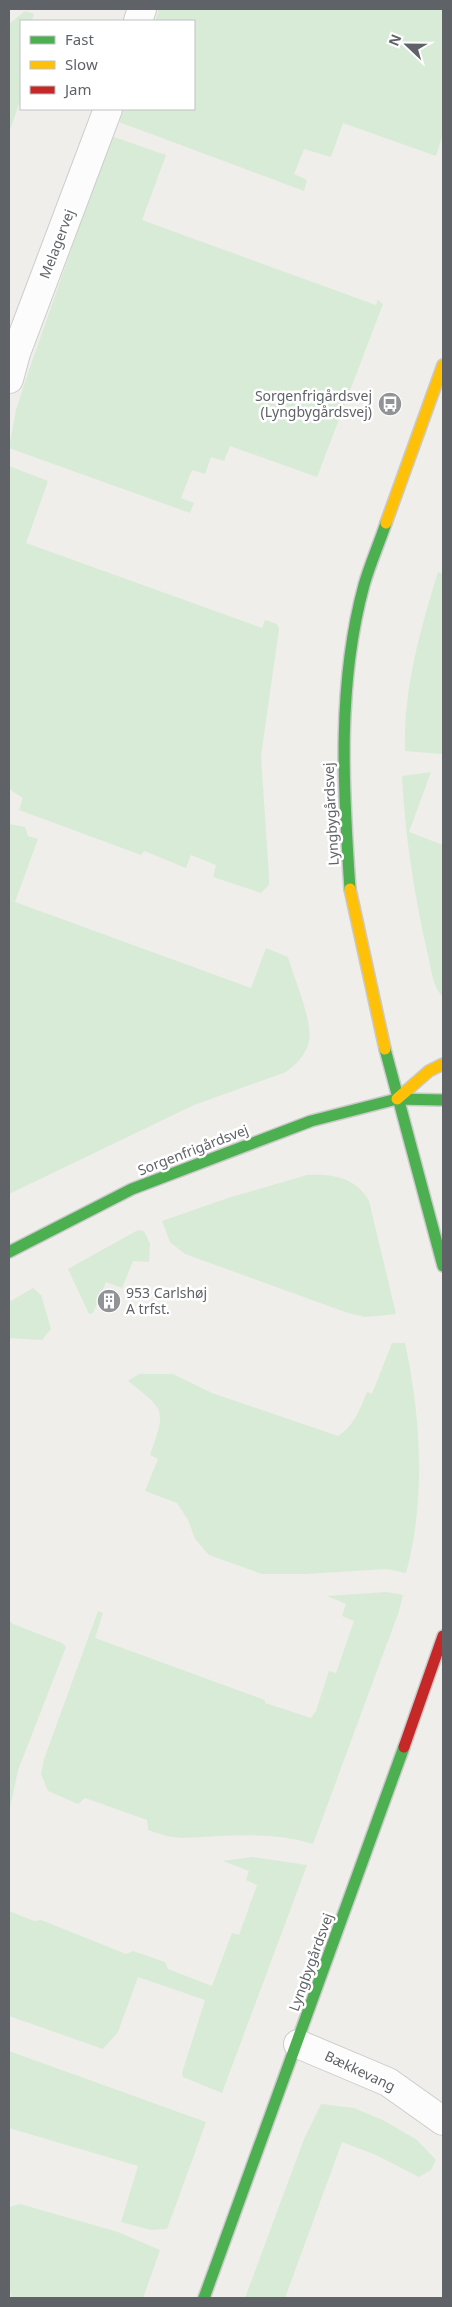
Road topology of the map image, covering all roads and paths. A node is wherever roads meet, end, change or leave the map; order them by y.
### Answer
1 (108, 110) edge
2 (443, 365) edge
3 (9, 379) edge
4 (443, 1064) edge
5 (397, 1099) junction
6 (443, 1100) edge
7 (9, 1252) edge
8 (443, 1266) edge
9 (443, 1636) edge
10 (298, 2044) junction
11 (443, 2121) edge
12 (204, 2298) edge

1 - 3 street, Melagervej
2 - 5 street, Lyngbygårdsvej
4 - 5 street, Sorgenfrigårdsvej
5 - 6 street, Sorgenfrigårdsvej
5 - 7 street, Sorgenfrigårdsvej
5 - 8 street, Lyngbygårdsvej
9 - 10 street, Lyngbygårdsvej
10 - 11 street, Bækkevang
10 - 12 street, Lyngbygårdsvej

